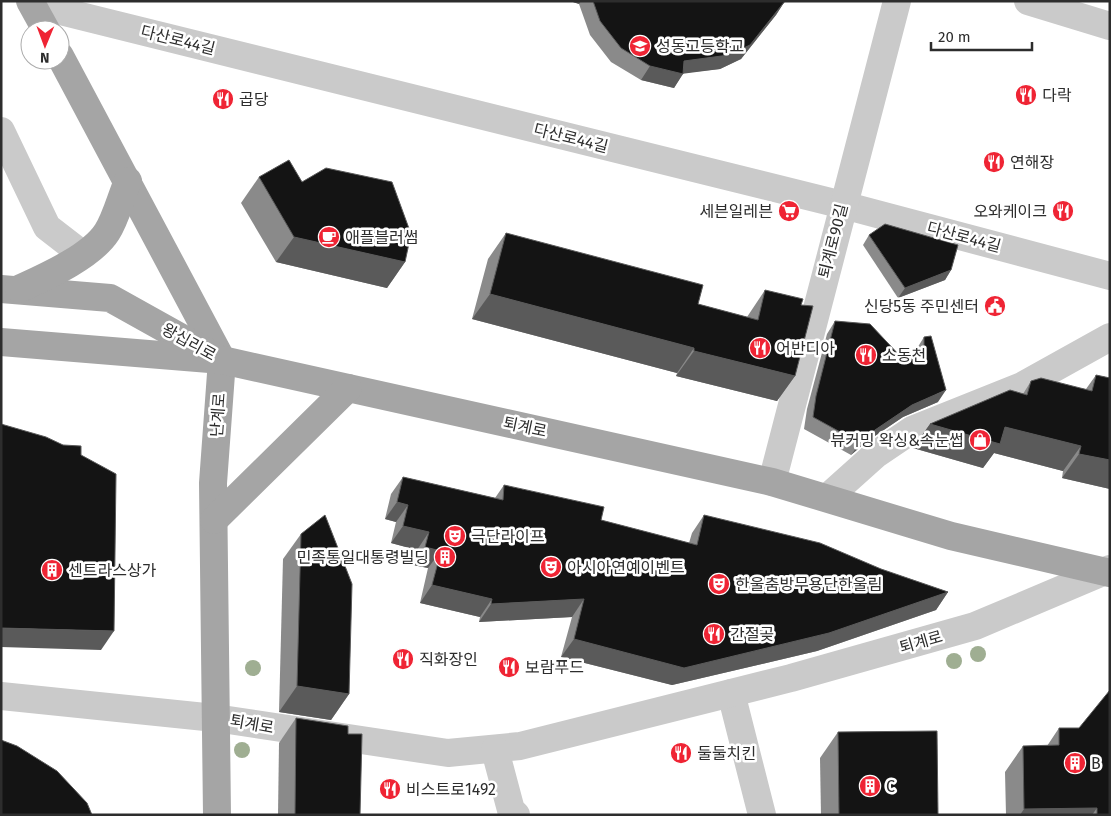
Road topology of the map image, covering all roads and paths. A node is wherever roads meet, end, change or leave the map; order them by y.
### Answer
1 (897, 1) edge
2 (1028, 1) edge
3 (31, 3) edge
4 (40, 20) edge
5 (1110, 26) edge
6 (68, 70) edge
7 (1, 131) edge
8 (128, 181) junction
9 (842, 205) junction
10 (82, 254) junction
11 (1110, 276) edge
12 (9, 290) edge
13 (1110, 337) edge
14 (1, 342) edge
15 (222, 360) junction
16 (348, 388) junction
17 (772, 482) junction
18 (827, 498) junction
19 (214, 520) junction
20 (1108, 571) edge
21 (731, 693) junction
22 (1, 696) edge
23 (216, 718) junction
24 (495, 750) junction
25 (511, 813) edge
26 (217, 815) edge
27 (762, 815) edge

1 - 9 street, 퇴계로90길
2 - 5 street
3 - 4 main road
3 - 9 street, 다산로44길
6 - 8 main road
7 - 10 street
8 - 10 main road
8 - 15 main road
9 - 11 street, 다산로44길
9 - 17 street, 퇴계로90길
10 - 12 main road
12 - 15 main road, 왕십리로
13 - 18 street
14 - 15 main road, 왕십리로
15 - 16 main road, 퇴계로
15 - 19 main road, 난계로
16 - 17 main road, 퇴계로
16 - 19 main road
17 - 18 main road, 퇴계로
18 - 20 main road, 퇴계로
19 - 23 main road, 난계로
20 - 21 street, 퇴계로
21 - 24 street, 퇴계로
21 - 27 street
22 - 23 street, 퇴계로
23 - 24 street, 퇴계로
23 - 26 main road, 난계로
24 - 25 street

